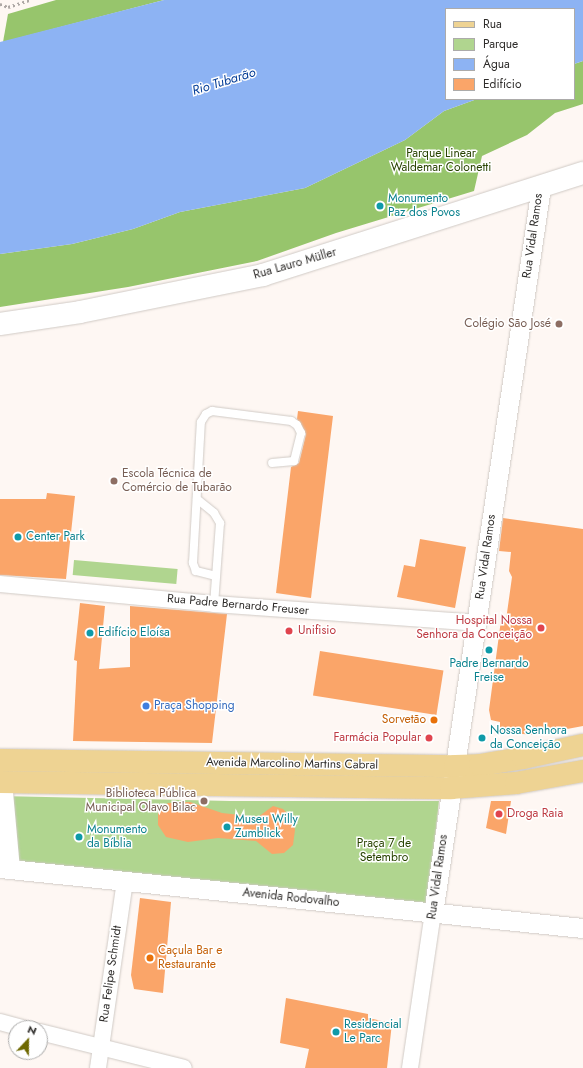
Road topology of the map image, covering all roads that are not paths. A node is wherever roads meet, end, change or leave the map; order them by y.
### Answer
1 (583, 173) edge
2 (541, 188) junction
3 (0, 324) edge
4 (272, 463) dead end
5 (197, 499) junction
6 (216, 576) junction
7 (0, 584) edge
8 (214, 604) junction
9 (476, 623) junction
10 (583, 745) edge
11 (0, 759) edge
12 (455, 766) junction
13 (583, 771) edge
14 (1, 782) edge
15 (451, 788) junction
16 (5, 868) edge
17 (125, 881) junction
18 (433, 913) junction
19 (583, 928) edge
20 (48, 1034) edge
21 (101, 1047) junction
22 (98, 1068) edge
23 (184, 1068) edge
24 (410, 1068) edge

1 - 2 main road, Rua Lauro Müller
2 - 3 main road, Rua Lauro Müller
2 - 9 street, Rua Vidal Ramos
4 - 5 lane
5 - 6 lane
5 - 6 lane
6 - 8 lane
7 - 8 street, Rua Padre Bernardo Freuser
8 - 9 street, Rua Padre Bernardo Freuser
9 - 12 street, Rua Vidal Ramos
10 - 12 main road, Avenida Marcolino Martins Cabral
11 - 12 main road, Avenida Marcolino Martins Cabral
11 - 14 main road
12 - 15 street, Rua Vidal Ramos
13 - 15 main road, Avenida Marcolino Martins Cabral
14 - 15 main road, Avenida Marcolino Martins Cabral
14 - 16 street
15 - 18 street, Rua Vidal Ramos
16 - 17 street, Avenida Rodovalho
17 - 18 street, Avenida Rodovalho
17 - 21 street, Rua Felipe Schmidt
18 - 19 street, Avenida Rodovalho
18 - 24 street, Rua Vidal Ramos
20 - 21 street
21 - 22 street, Rua Felipe Schmidt
21 - 23 street

